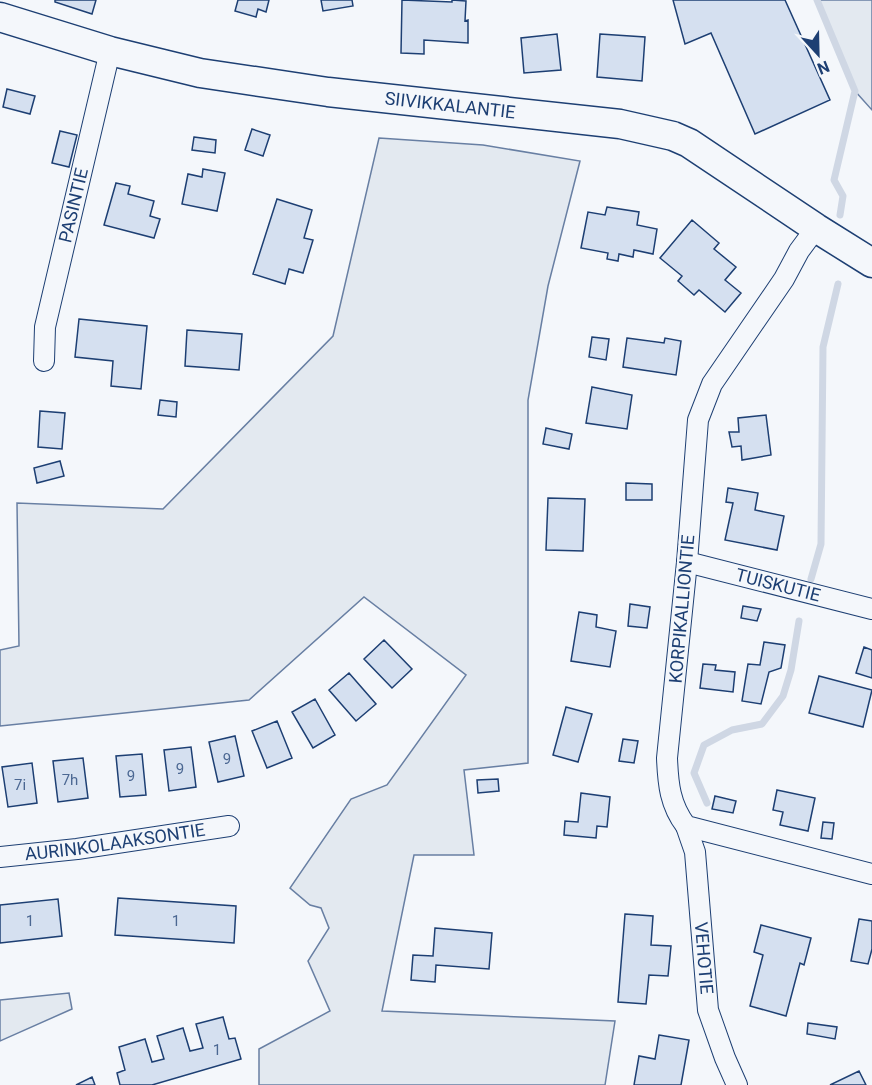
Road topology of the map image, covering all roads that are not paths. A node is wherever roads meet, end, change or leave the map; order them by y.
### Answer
1 (0, 17) edge
2 (110, 51) junction
3 (816, 228) junction
4 (872, 263) edge
5 (44, 361) dead end
6 (687, 562) junction
7 (872, 609) edge
8 (229, 826) dead end
9 (686, 826) junction
10 (0, 857) edge
11 (872, 874) edge
12 (737, 1085) edge

1 - 2 main road, SIIVIKKALANTIE
2 - 3 main road, SIIVIKKALANTIE
2 - 5 street, PASINTIE
3 - 4 main road, SIIVIKKALANTIE
3 - 6 street, KORPIKALLIONTIE
6 - 7 street, TUISKUTIE
6 - 9 street, KORPIKALLIONTIE
8 - 10 street, AURINKOLAAKSONTIE
9 - 11 street
9 - 12 street, VEHOTIE

